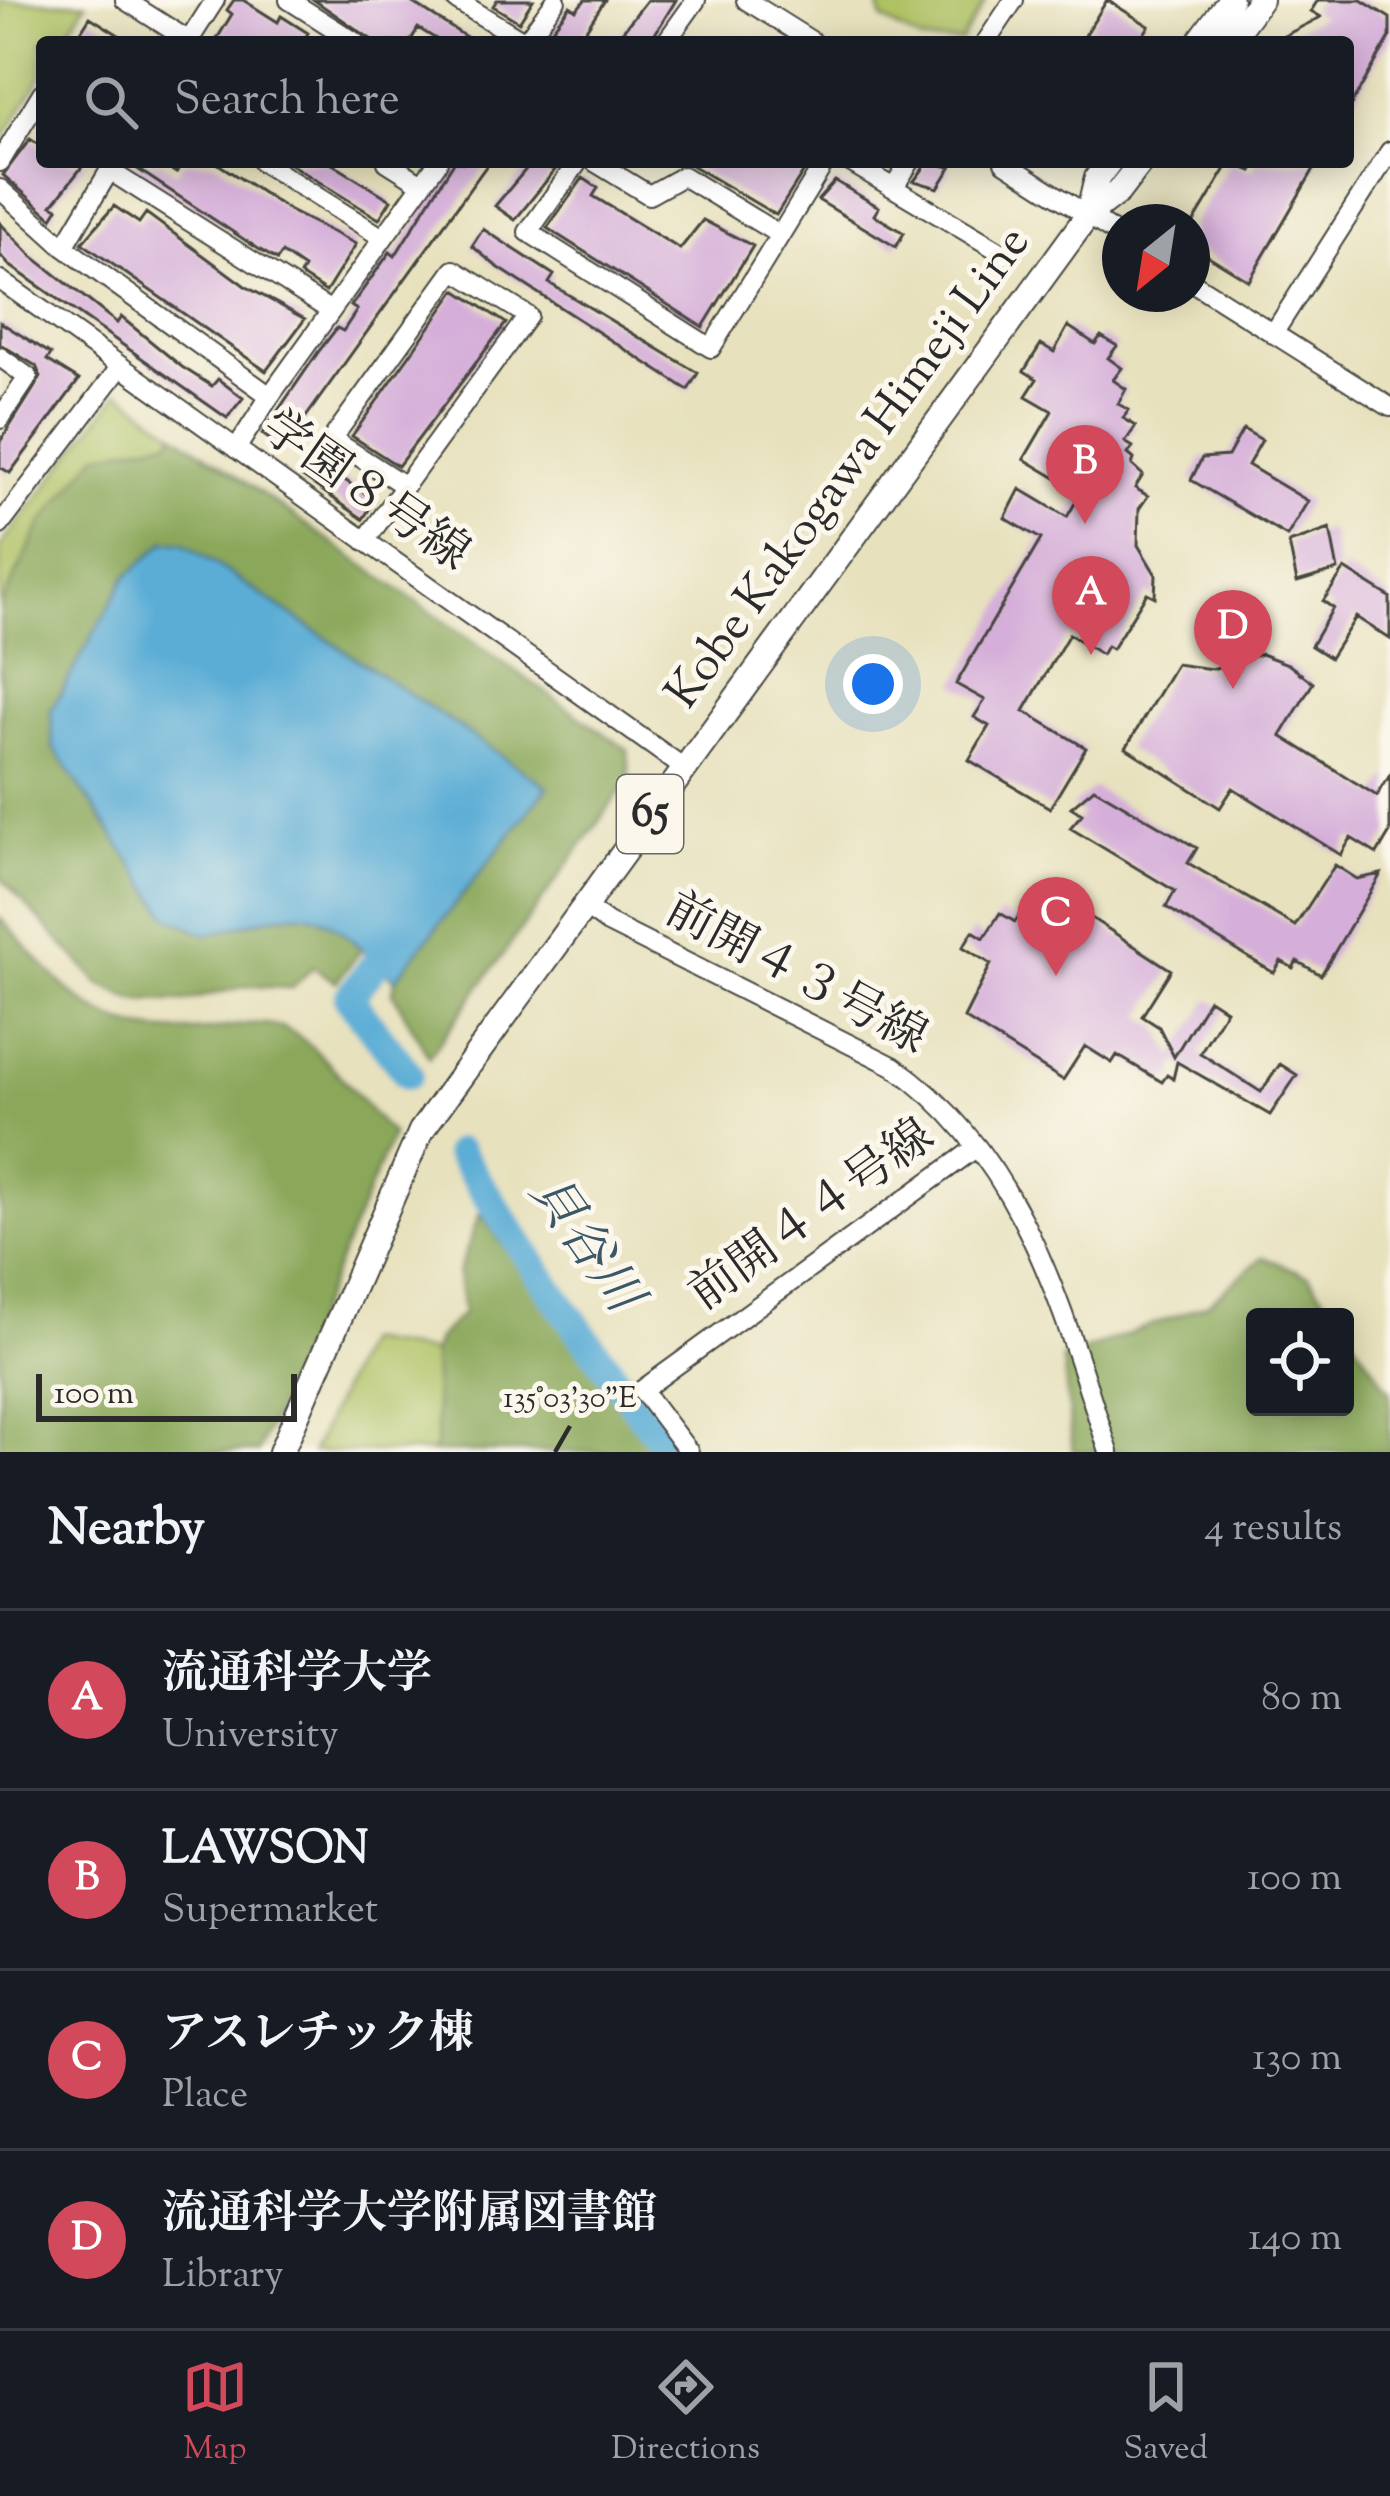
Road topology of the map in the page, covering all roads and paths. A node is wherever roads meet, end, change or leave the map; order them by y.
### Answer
1 (125, 0) edge
2 (215, 0) edge
3 (289, 0) edge
4 (456, 0) edge
5 (556, 0) edge
6 (696, 0) edge
7 (746, 0) edge
8 (1014, 0) edge
9 (1231, 0) edge
10 (1260, 0) edge
11 (180, 36) edge
12 (193, 36) edge
13 (346, 36) edge
14 (515, 36) edge
15 (529, 36) edge
16 (670, 36) edge
17 (803, 36) edge
18 (990, 36) edge
19 (1204, 36) edge
20 (1233, 36) edge
21 (36, 103) edge
22 (1390, 151) edge
23 (0, 162) edge
24 (112, 168) edge
25 (116, 168) edge
26 (272, 168) edge
27 (397, 168) edge
28 (434, 168) edge
29 (574, 168) edge
30 (605, 168) edge
31 (821, 168) edge
32 (861, 168) edge
33 (906, 168) edge
34 (1014, 168) edge
35 (1104, 168) edge
36 (1137, 168) edge
37 (422, 184) junction
38 (894, 187) junction
39 (0, 189) edge
40 (1088, 215) junction
41 (1102, 224) edge
42 (780, 235) junction
43 (383, 238) junction
44 (64, 247) junction
45 (1006, 255) dead end
46 (0, 280) edge
47 (1210, 293) edge
48 (331, 310) junction
49 (1274, 334) junction
50 (0, 357) edge
51 (121, 366) junction
52 (270, 395) junction
53 (1390, 407) edge
54 (0, 418) edge
55 (236, 449) junction
56 (0, 482) edge
57 (405, 486) junction
58 (21, 494) junction
59 (0, 525) edge
60 (365, 541) junction
61 (685, 768) junction
62 (584, 905) junction
63 (977, 1147) junction
64 (281, 1452) edge
65 (688, 1452) edge
66 (1109, 1452) edge

1 - 11 street
2 - 12 street
3 - 13 street
4 - 14 street
5 - 15 street
6 - 16 street
7 - 17 street
8 - 18 street
9 - 19 main road
10 - 20 main road
21 - 23 street
22 - 49 street
24 - 44 street
25 - 48 street
26 - 43 street
27 - 37 street
28 - 37 street
29 - 42 street
30 - 42 street
31 - 42 street
32 - 38 street
33 - 38 street
34 - 40 street
35 - 40 main road, Kobe Kakogawa Himeji Line / 65
36 - 40 main road, Kobe Kakogawa Himeji Line / 65
37 - 43 street
38 - 45 street
39 - 44 street
40 - 41 street
40 - 61 main road, Kobe Kakogawa Himeji Line / 65
43 - 48 street
44 - 52 street
46 - 51 street, 学園８号線
47 - 49 street
48 - 52 street
49 - 53 street
50 - 54 street
51 - 55 street, 学園８号線
51 - 58 street
52 - 55 street
55 - 60 street, 学園８号線
56 - 58 street
57 - 57 street
57 - 60 street
58 - 59 street
60 - 61 street, 学園８号線
61 - 62 main road, Kobe Kakogawa Himeji Line / 65
62 - 63 street, 前開４３号線
62 - 64 main road, Kobe Kakogawa Himeji Line / 65
63 - 65 street, 前開４４号線
63 - 66 street, 前開４３号線

